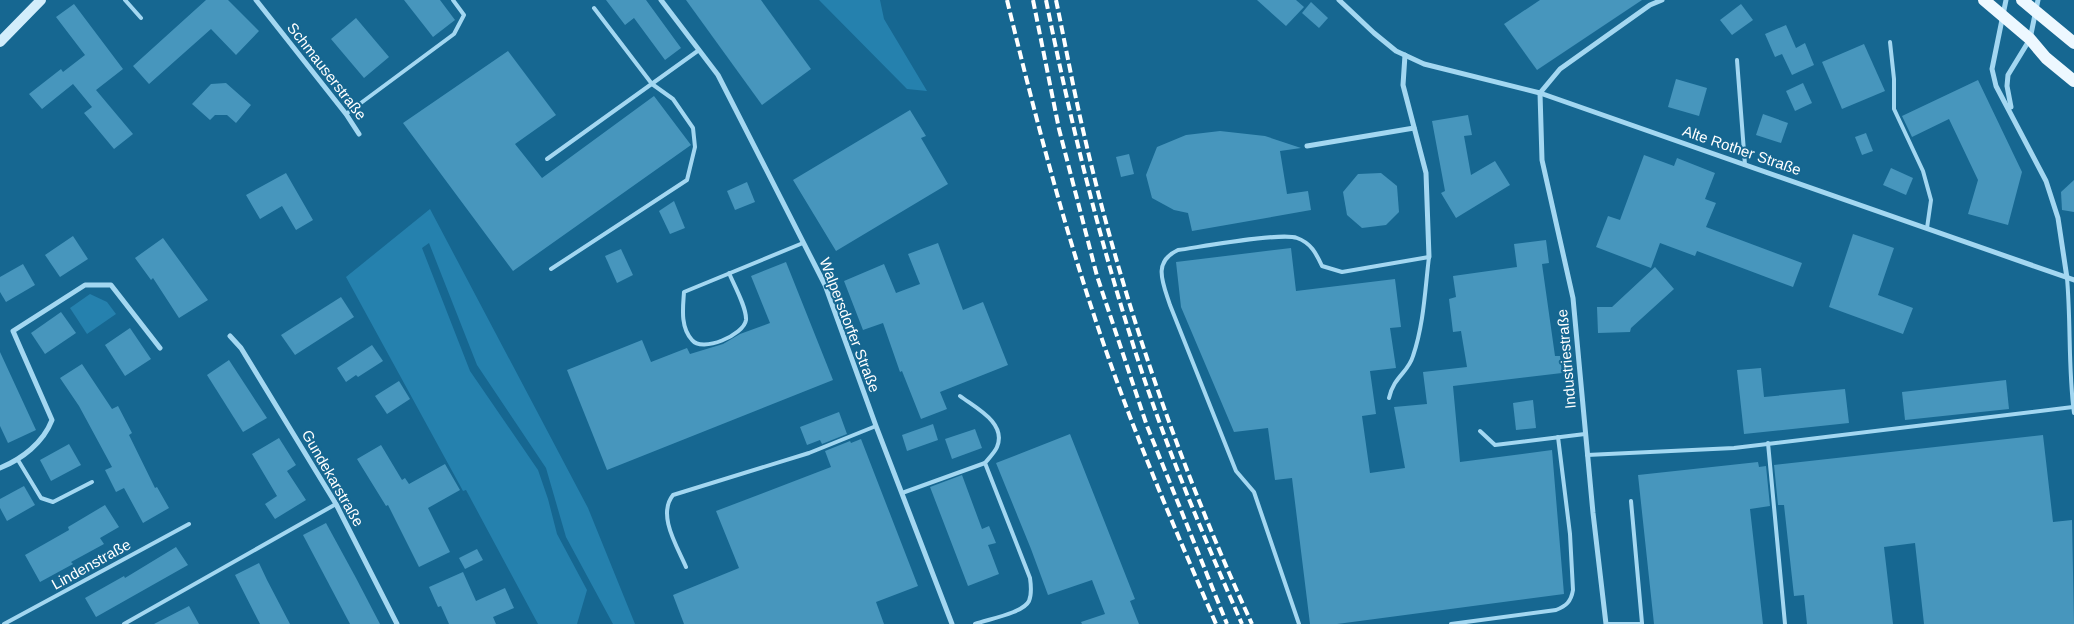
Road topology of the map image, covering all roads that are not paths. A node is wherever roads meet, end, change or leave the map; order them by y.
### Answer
1 (41, 0) edge
2 (125, 0) edge
3 (256, 0) edge
4 (453, 0) edge
5 (661, 0) edge
6 (1338, 0) edge
7 (1662, 0) edge
8 (1984, 0) edge
9 (2006, 0) edge
10 (2022, 0) edge
11 (2036, 6) edge
12 (594, 8) dead end
13 (141, 18) dead end
14 (2003, 18) junction
15 (2030, 39) junction
16 (0, 42) edge
17 (1890, 42) dead end
18 (2074, 43) edge
19 (699, 50) junction
20 (1405, 55) junction
21 (1737, 60) dead end
22 (2074, 80) edge
23 (652, 84) junction
24 (1540, 94) junction
25 (2012, 113) junction
26 (346, 114) junction
27 (1414, 128) junction
28 (359, 134) dead end
29 (1308, 146) dead end
30 (547, 159) dead end
31 (1745, 165) junction
32 (1927, 228) junction
33 (803, 243) junction
34 (1429, 257) junction
35 (551, 269) dead end
36 (729, 273) junction
37 (2067, 278) junction
38 (2074, 280) edge
39 (230, 336) dead end
40 (160, 348) dead end
41 (960, 396) dead end
42 (1388, 398) dead end
43 (2073, 407) edge
44 (2074, 413) edge
45 (876, 426) junction
46 (1480, 431) dead end
47 (1585, 434) junction
48 (1558, 437) junction
49 (1768, 443) junction
50 (1587, 455) junction
51 (18, 460) junction
52 (985, 463) junction
53 (0, 468) edge
54 (92, 482) dead end
55 (902, 492) junction
56 (1631, 501) dead end
57 (336, 504) junction
58 (189, 524) dead end
59 (686, 567) dead end
60 (4, 624) edge
61 (124, 624) edge
62 (397, 624) edge
63 (952, 624) edge
64 (975, 624) edge
65 (1299, 624) edge
66 (1451, 624) edge
67 (1606, 624) edge
68 (1642, 624) edge
69 (1785, 624) edge

1 - 16 street
2 - 13 lane
3 - 26 street, Schmauserstraße
4 - 26 lane
5 - 19 street, Walpersdorfer Straße
6 - 20 street, Alte Rother Straße
7 - 24 street
8 - 14 main road
9 - 14 street
10 - 11 main road
11 - 15 street
11 - 18 main road
12 - 23 lane
14 - 15 main road
14 - 25 street
15 - 22 main road
15 - 25 street
17 - 32 lane
19 - 23 lane
19 - 33 street, Walpersdorfer Straße
20 - 24 street, Alte Rother Straße
20 - 27 street
21 - 31 lane
23 - 30 lane
23 - 35 lane
24 - 31 street, Alte Rother Straße
24 - 47 street, Industriestraße
25 - 37 street
26 - 28 street, Schmauserstraße
27 - 29 street
27 - 34 street
31 - 32 street, Alte Rother Straße
32 - 37 street, Alte Rother Straße
33 - 36 lane
33 - 45 street, Walpersdorfer Straße
34 - 42 lane
34 - 65 lane
36 - 36 lane
37 - 38 street, Alte Rother Straße
37 - 43 lane
39 - 57 street, Gundekarstraße
40 - 51 street
41 - 52 lane
43 - 44 lane
43 - 49 lane
45 - 55 street, Walpersdorfer Straße
45 - 59 lane
46 - 48 lane
47 - 48 lane
47 - 50 street, Industriestraße
48 - 66 lane
49 - 50 lane
49 - 69 lane
50 - 67 street, Industriestraße
51 - 53 street
51 - 54 lane
52 - 55 lane
52 - 64 lane
55 - 63 street, Walpersdorfer Straße
56 - 68 lane
57 - 61 lane
57 - 62 street, Gundekarstraße
58 - 60 lane, Lindenstraße
67 - 68 lane

